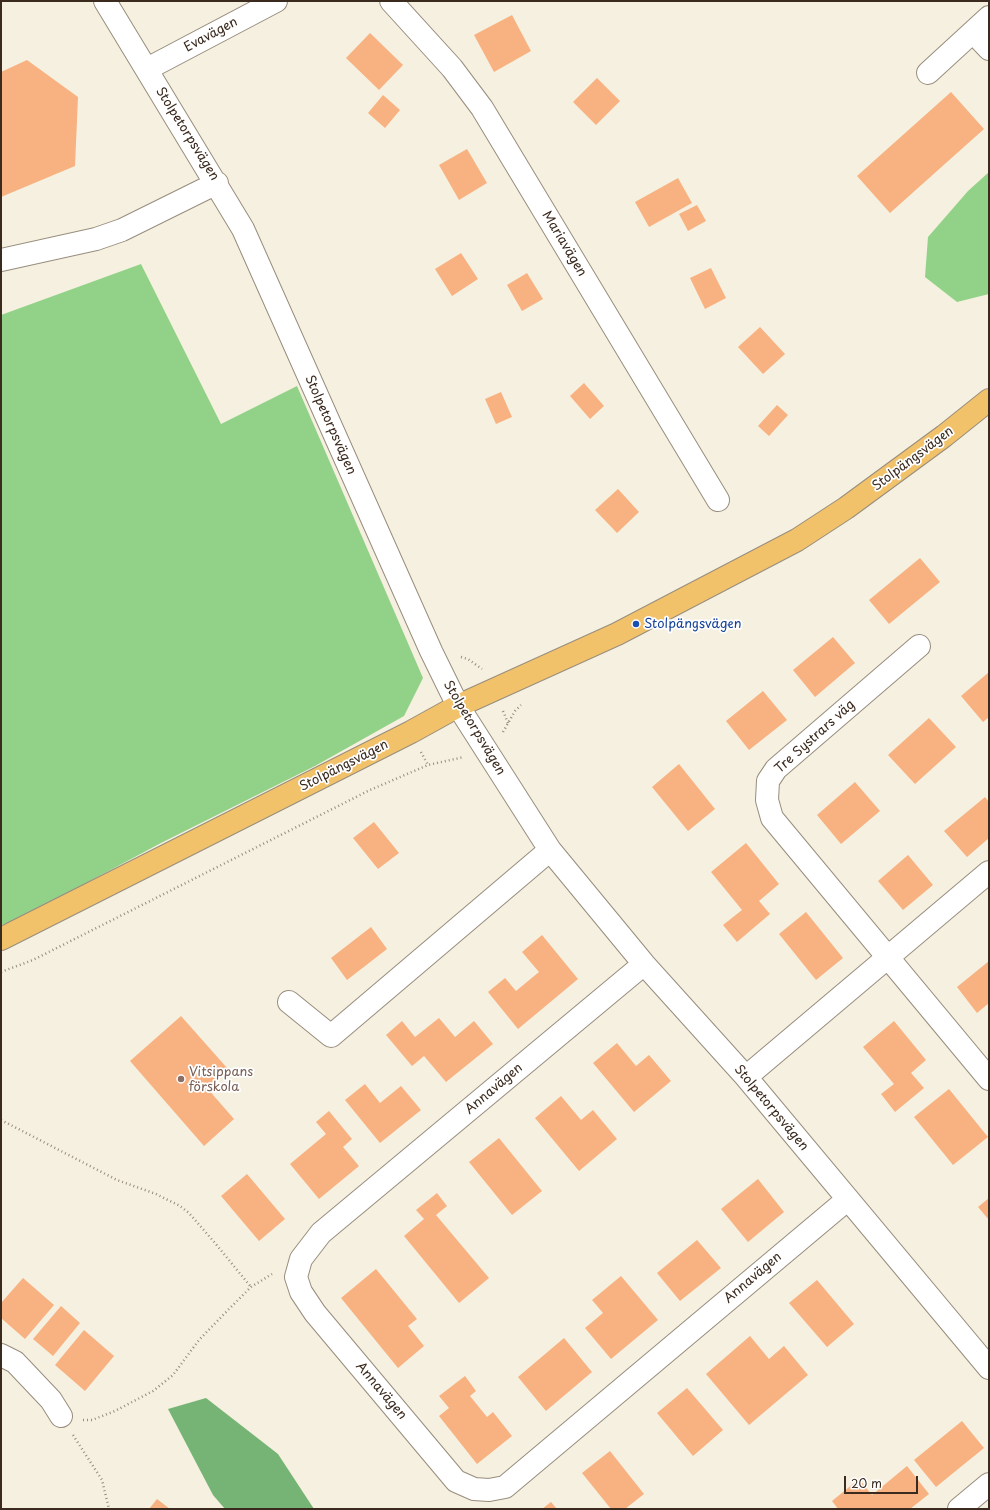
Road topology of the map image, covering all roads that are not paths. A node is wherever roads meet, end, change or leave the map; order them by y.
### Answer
1 (105, 1) edge
2 (276, 1) edge
3 (391, 1) edge
4 (989, 17) edge
5 (973, 32) junction
6 (989, 49) edge
7 (147, 69) junction
8 (928, 73) dead end
9 (216, 183) junction
10 (1, 260) edge
11 (989, 400) edge
12 (718, 500) dead end
13 (919, 646) dead end
14 (458, 706) junction
15 (550, 850) junction
16 (989, 872) edge
17 (1, 939) edge
18 (887, 956) junction
19 (644, 964) junction
20 (289, 1002) dead end
21 (746, 1077) junction
22 (989, 1079) edge
23 (848, 1199) junction
24 (1, 1355) edge
25 (989, 1368) edge
26 (61, 1416) road end
27 (989, 1484) edge
28 (959, 1509) edge

1 - 7 street, Stolpetorpsvägen
2 - 7 street, Evavägen
3 - 12 street, Mariavägen
4 - 5 street
5 - 6 street
5 - 8 street
7 - 9 street, Stolpetorpsvägen
9 - 10 street
9 - 14 street, Stolpetorpsvägen
11 - 14 main road, Stolpängsvägen
13 - 18 street, Tre Systrars väg
14 - 15 street, Stolpetorpsvägen
14 - 17 main road, Stolpängsvägen
15 - 19 street, Stolpetorpsvägen
15 - 20 street
16 - 18 street
18 - 21 street
18 - 22 street, Tre Systrars väg
19 - 21 street, Stolpetorpsvägen
19 - 23 street, Annavägen
21 - 23 street, Stolpetorpsvägen
23 - 25 street, Stolpetorpsvägen
24 - 26 street
27 - 28 street

